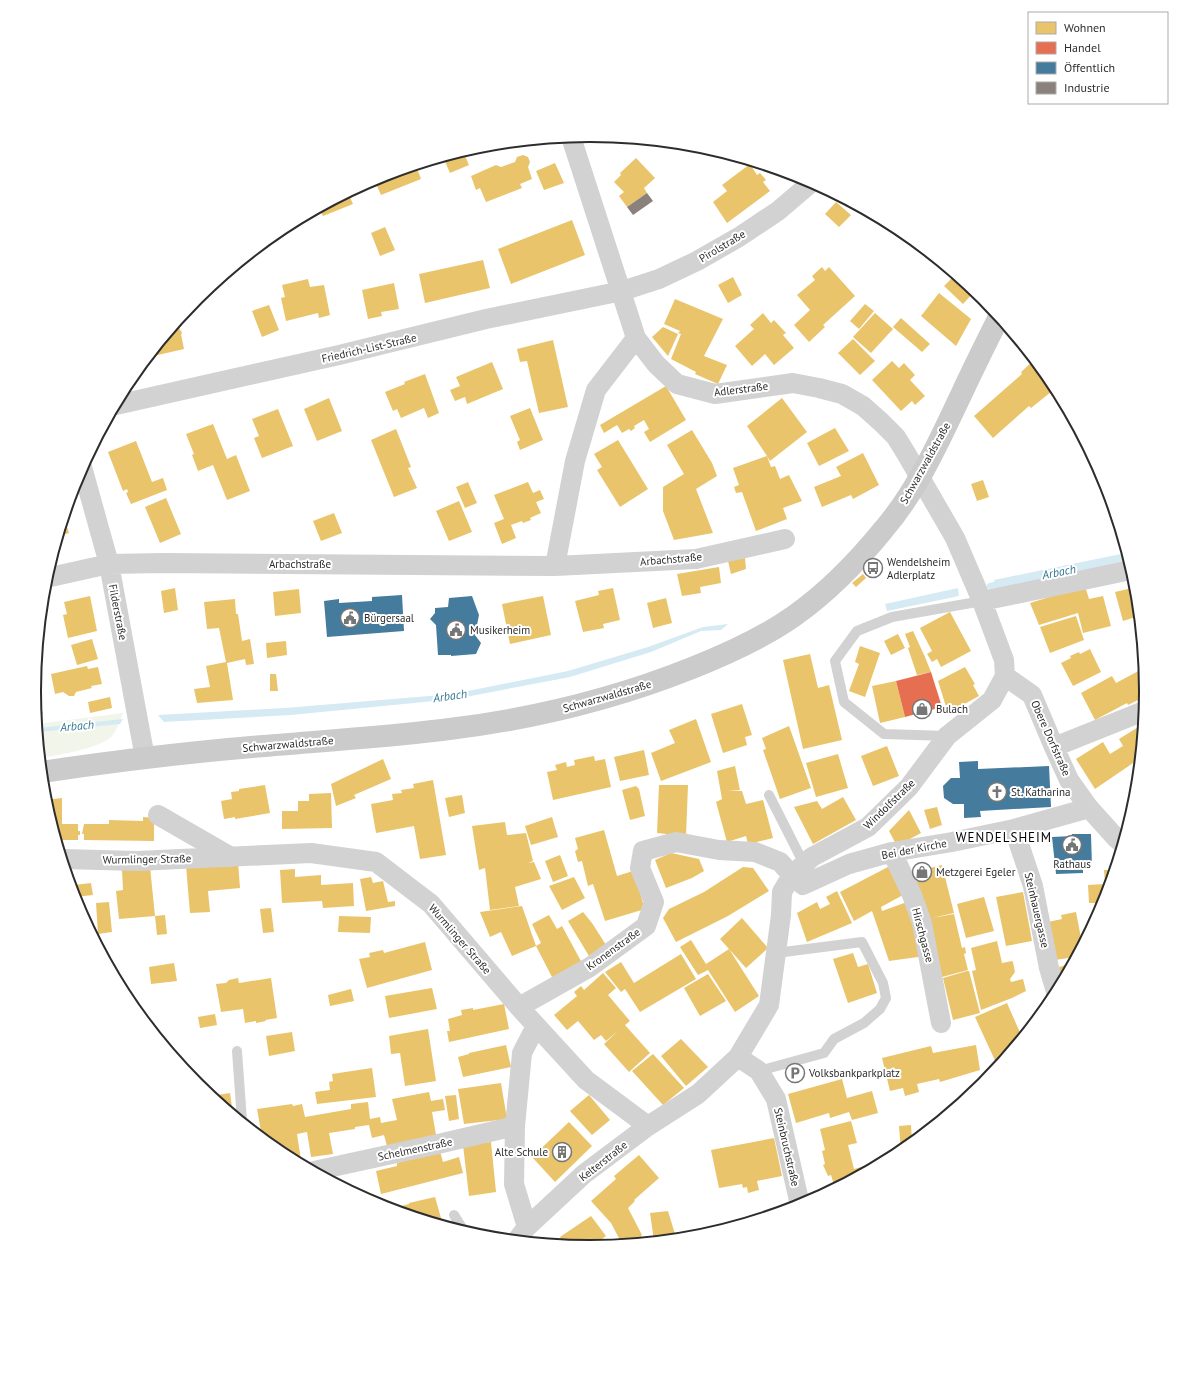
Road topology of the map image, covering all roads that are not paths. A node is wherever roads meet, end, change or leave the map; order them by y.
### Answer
1 (574, 142) edge
2 (806, 187) edge
3 (622, 291) junction
4 (996, 322) edge
5 (636, 338) junction
6 (123, 403) edge
7 (85, 477) edge
8 (920, 478) junction
9 (786, 538) dead end
10 (109, 564) junction
11 (555, 566) junction
12 (1125, 571) edge
13 (54, 576) edge
14 (982, 600) junction
15 (1005, 676) junction
16 (1138, 713) edge
17 (946, 736) junction
18 (1054, 748) junction
19 (145, 758) junction
20 (47, 771) edge
21 (769, 795) dead end
22 (1089, 808) junction
23 (158, 815) dead end
24 (1014, 829) junction
25 (1118, 840) edge
26 (892, 852) junction
27 (231, 857) junction
28 (68, 859) edge
29 (798, 870) junction
30 (776, 953) junction
31 (1054, 984) edge
32 (519, 1007) junction
33 (941, 1022) dead end
34 (536, 1026) junction
35 (237, 1051) dead end
36 (738, 1057) junction
37 (759, 1072) junction
38 (698, 1094) joint
39 (242, 1115) edge
40 (515, 1126) junction
41 (648, 1126) junction
42 (321, 1169) edge
43 (799, 1199) edge
44 (454, 1215) dead end
45 (459, 1224) edge
46 (522, 1233) edge

1 - 3 street, Adlerstraße
2 - 3 street, Pirolstraße
3 - 5 street, Adlerstraße
3 - 6 street, Friedrich-List-Straße
4 - 8 street, Schwarzwaldstraße
5 - 8 street, Adlerstraße
5 - 11 street
7 - 10 street, Filderstraße
8 - 14 street
8 - 19 street, Schwarzwaldstraße
9 - 11 street, Arbachstraße
10 - 11 street, Arbachstraße
10 - 13 street, Arbachstraße
10 - 19 street, Filderstraße
12 - 14 street
14 - 15 street
14 - 17 lane
15 - 17 street, Windolfstraße
15 - 18 street, Obere Dorfstraße
16 - 18 street
17 - 29 street, Windolfstraße
18 - 22 street, Obere Dorfstraße
19 - 20 street, Schwarzwaldstraße
21 - 29 lane
22 - 24 street, Bei der Kirche
22 - 25 street, Obere Dorfstraße
23 - 27 street, Wurmlinger Straße
24 - 26 street, Bei der Kirche
24 - 31 street, Steinhauergasse
26 - 29 street, Bei der Kirche
26 - 33 street, Hirschgasse
27 - 28 street, Wurmlinger Straße
27 - 32 street, Wurmlinger Straße
29 - 30 street, Windolfstraße
29 - 32 street, Kronenstraße
30 - 36 street, Windolfstraße
30 - 37 lane
32 - 34 street, Wurmlinger Straße
34 - 40 street
34 - 41 street, Wurmlinger Straße
35 - 39 lane
36 - 37 street, Steinbruchstraße
36 - 38 street, Windolfstraße
37 - 43 street, Steinbruchstraße
38 - 41 street, Kelterstraße
40 - 42 street, Schelmenstraße
40 - 46 street
41 - 46 street, Kelterstraße
44 - 45 lane

